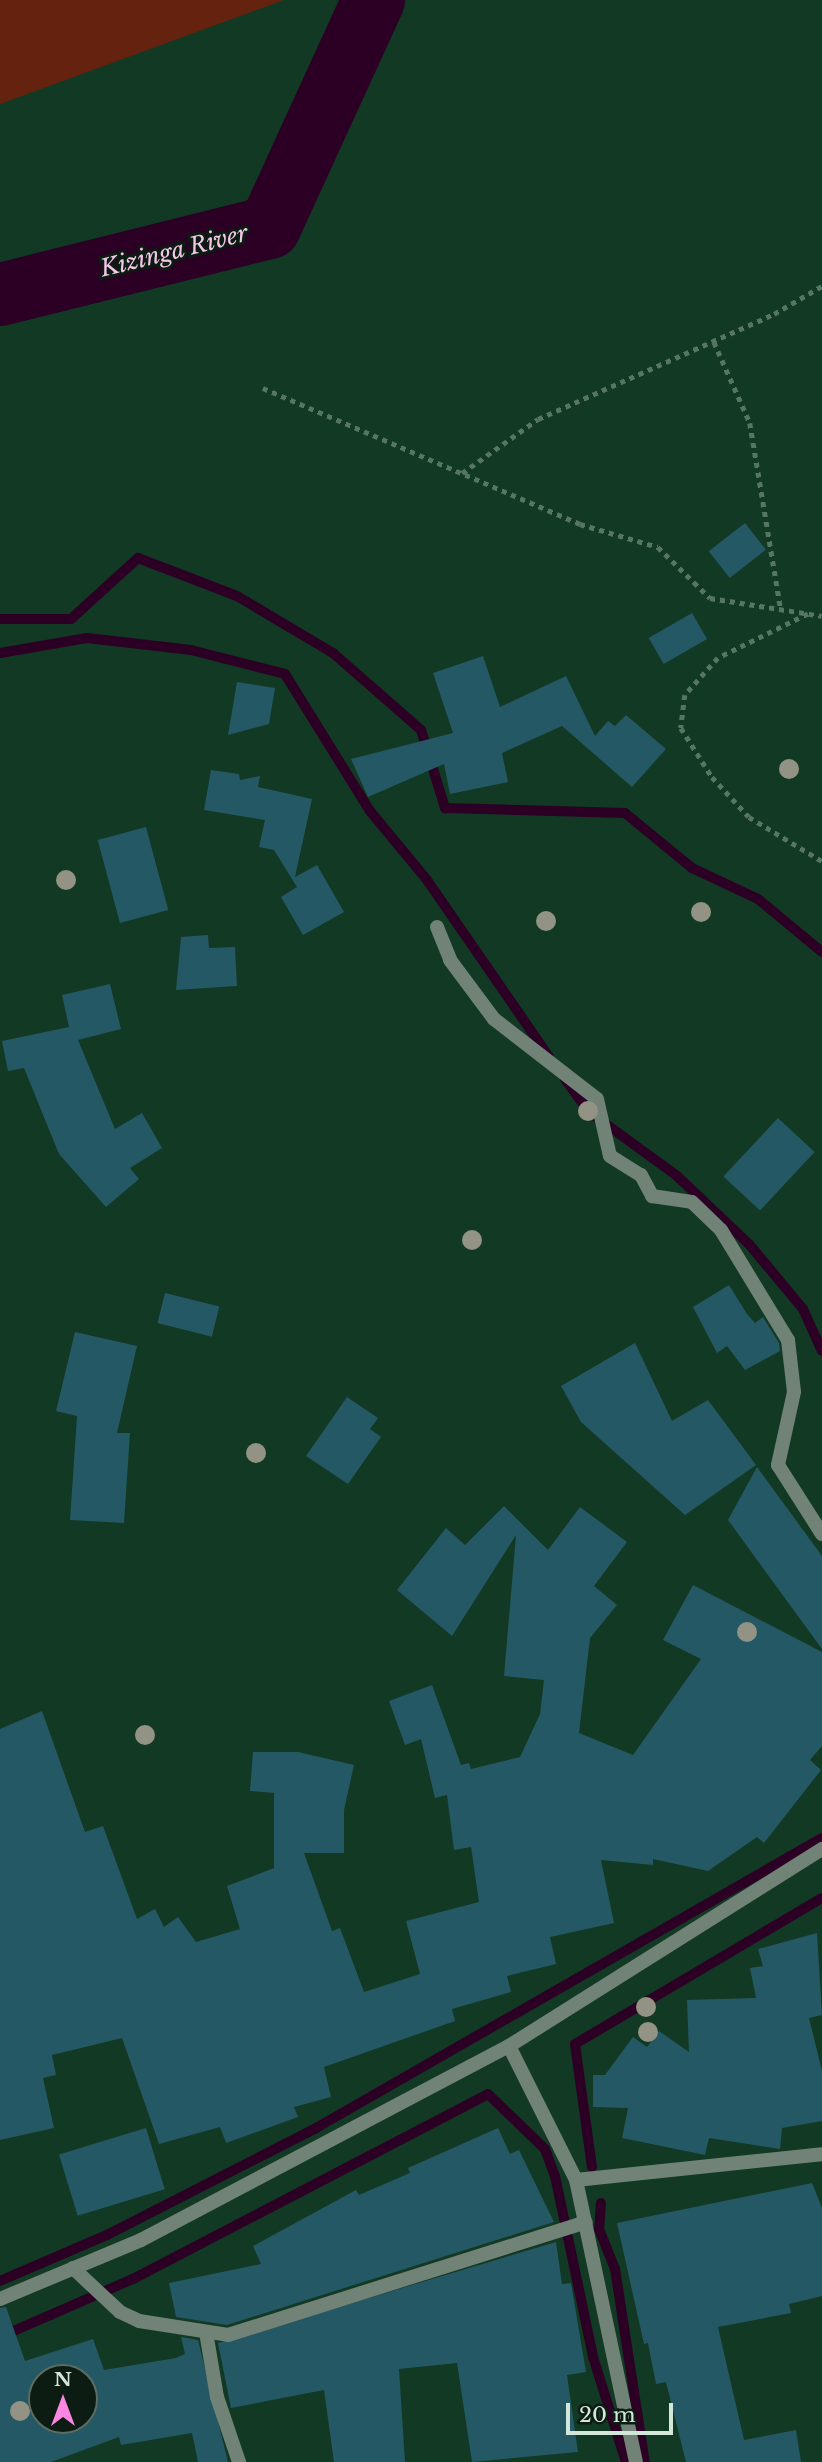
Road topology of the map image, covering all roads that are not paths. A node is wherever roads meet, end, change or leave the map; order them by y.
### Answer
1 (437, 927) dead end
2 (822, 1534) edge
3 (822, 1849) edge
4 (509, 2046) junction
5 (822, 2154) edge
6 (576, 2180) junction
7 (586, 2222) junction
8 (73, 2268) junction
9 (0, 2299) edge
10 (206, 2332) junction
11 (239, 2462) edge
12 (636, 2462) edge

1 - 2 street
3 - 4 street
4 - 6 street
4 - 8 street
5 - 6 street
6 - 7 street
7 - 10 street
7 - 12 street
8 - 9 street
8 - 10 street
10 - 11 street

